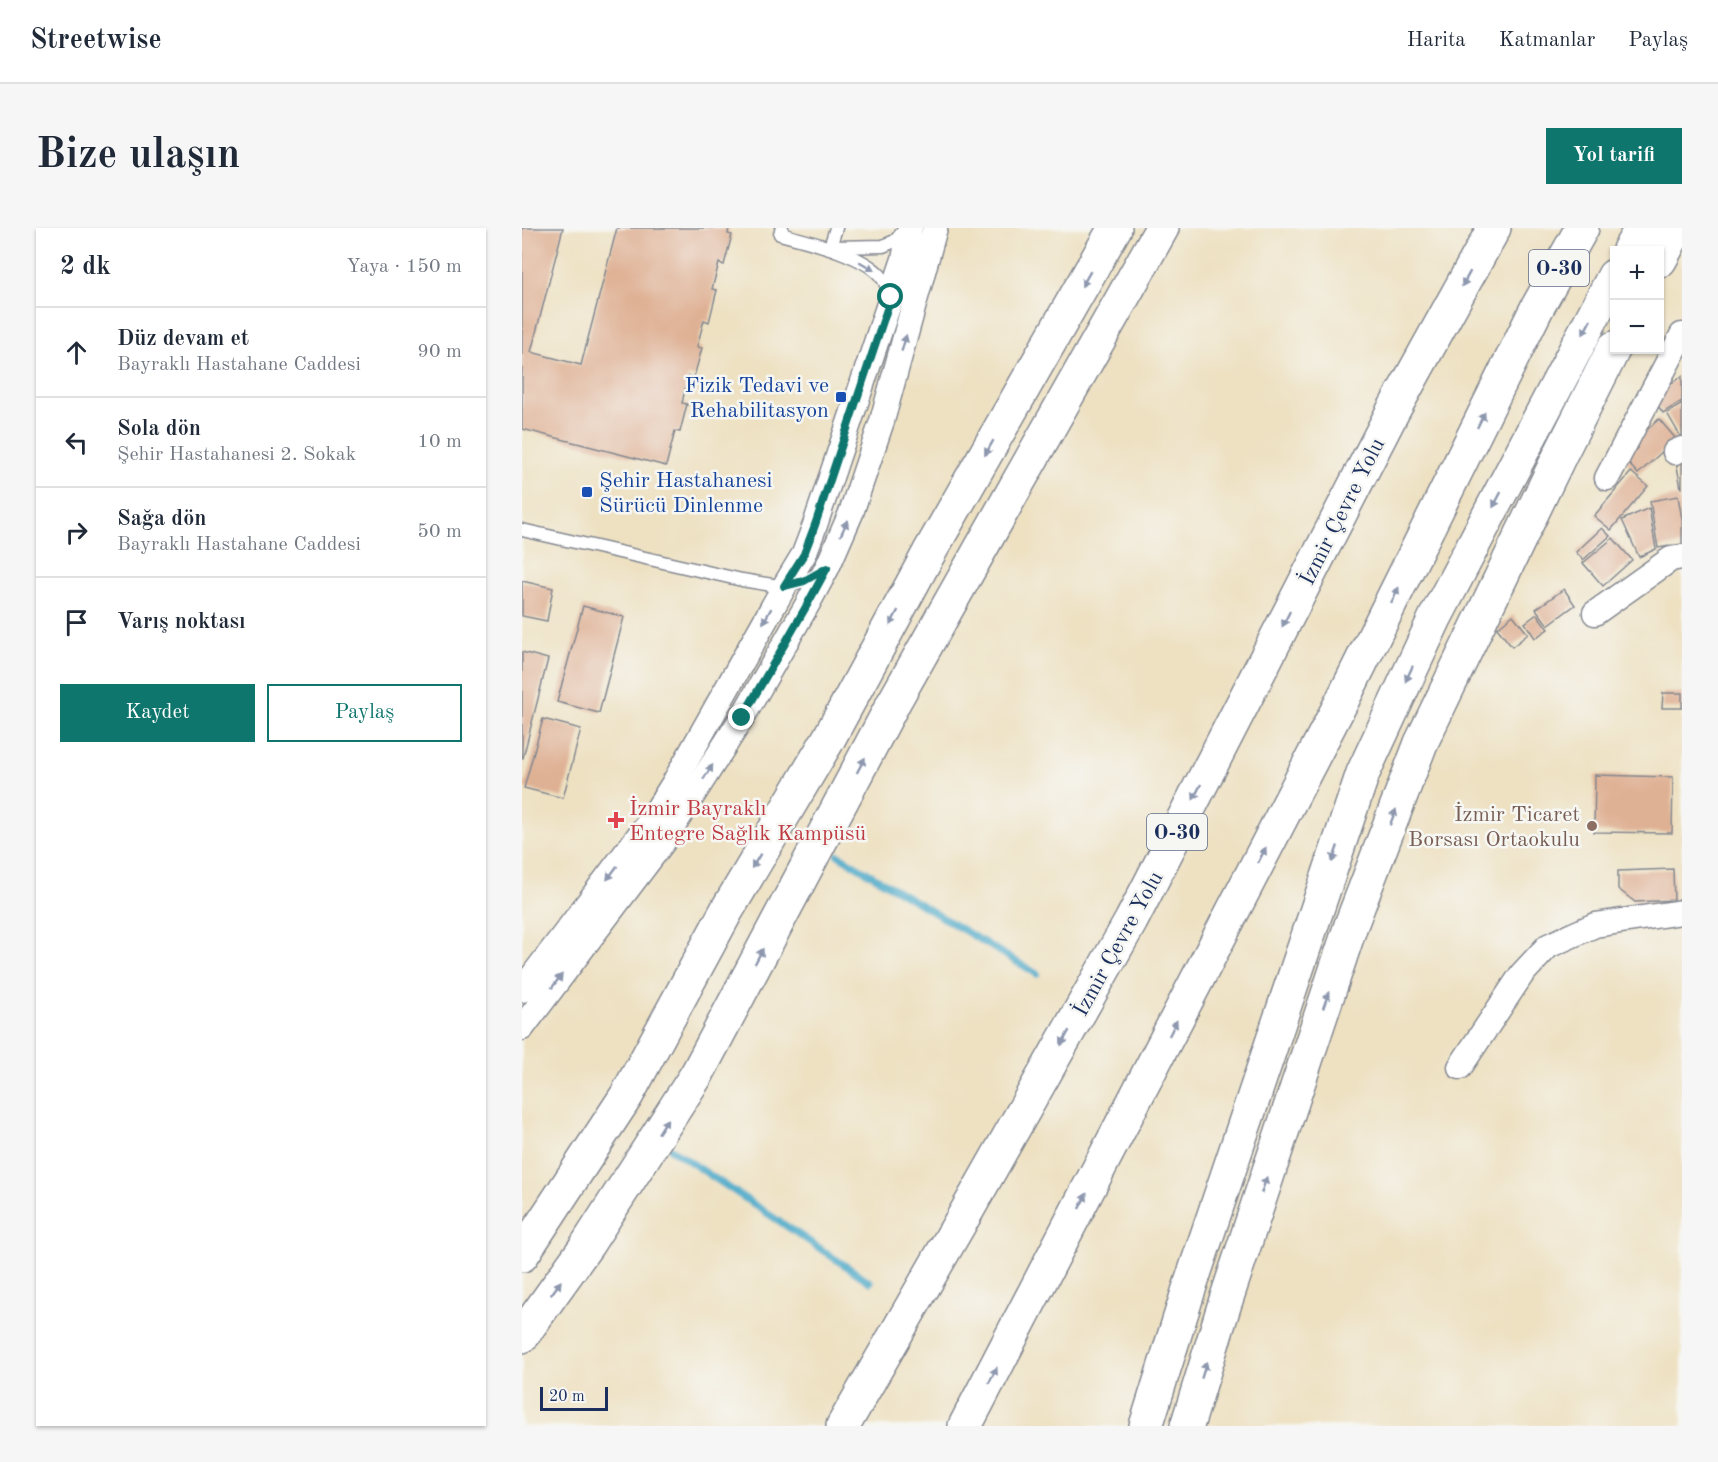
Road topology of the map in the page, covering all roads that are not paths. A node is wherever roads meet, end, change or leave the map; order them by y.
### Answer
1 (782, 228) edge
2 (836, 228) edge
3 (906, 228) edge
4 (910, 228) edge
5 (935, 228) edge
6 (1115, 228) edge
7 (1162, 228) edge
8 (1494, 228) edge
9 (1582, 228) edge
10 (1595, 228) edge
11 (1642, 228) edge
12 (1677, 228) edge
13 (1631, 246) edge
14 (831, 247) junction
15 (1664, 251) edge
16 (1610, 284) edge
17 (891, 297) junction
18 (1537, 308) junction
19 (1682, 335) edge
20 (1611, 354) edge
21 (1607, 478) dead end
22 (522, 530) edge
23 (1682, 557) edge
24 (827, 568) junction
25 (784, 586) junction
26 (1595, 613) dead end
27 (1682, 912) edge
28 (522, 990) edge
29 (522, 1028) edge
30 (1460, 1067) dead end
31 (522, 1255) edge
32 (522, 1336) edge
33 (843, 1426) edge
34 (965, 1426) edge
35 (1146, 1426) edge
36 (1187, 1426) edge

1 - 14 lane
2 - 14 lane
3 - 14 lane
4 - 17 street
24 -> 5 street
6 -> 31 highway
32 -> 7 highway
8 -> 33 highway, İzmir Çevre Yolu / O-30
9 - 18 highway, O-30
10 - 18 highway
11 - 13 highway
12 - 15 highway
14 -> 17 lane
16 -> 35 highway
17 - 25 street
34 -> 18 highway, O-30
19 - 21 street
36 -> 20 highway
22 - 25 lane
23 - 26 street
24 - 25 lane
29 -> 24 street
25 -> 28 street
27 - 30 street

